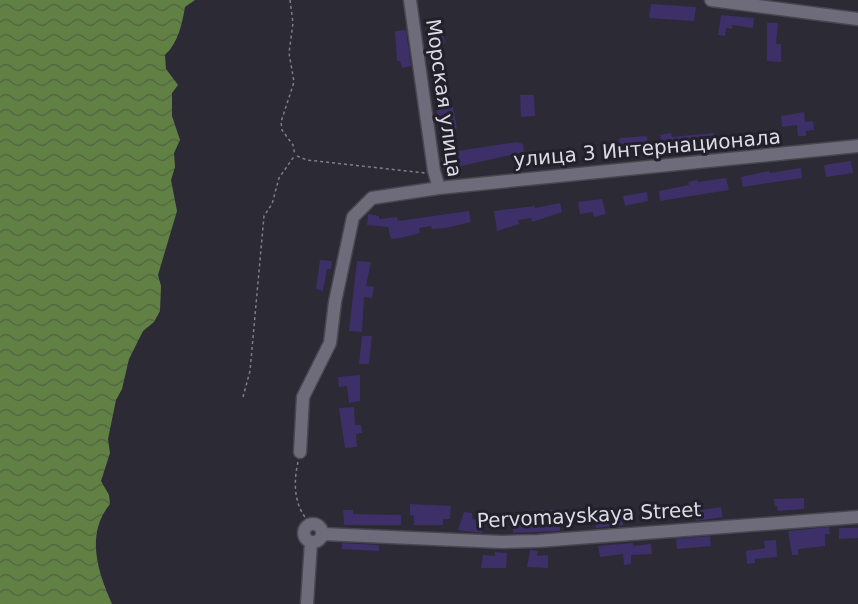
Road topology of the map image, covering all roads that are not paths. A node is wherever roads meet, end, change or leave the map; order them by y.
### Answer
1 (410, 0) edge
2 (711, 0) edge
3 (858, 19) edge
4 (858, 146) edge
5 (439, 188) junction
6 (300, 452) road end
7 (858, 517) edge
8 (322, 534) junction
9 (311, 542) junction
10 (307, 604) edge

1 - 5 street, Морская улица
2 - 3 street
4 - 5 street, улица 3 Интернационала
5 - 6 street, Морская улица
7 - 8 street, Pervomayskaya Street
8 - 9 street
8 - 9 street
9 - 10 street

